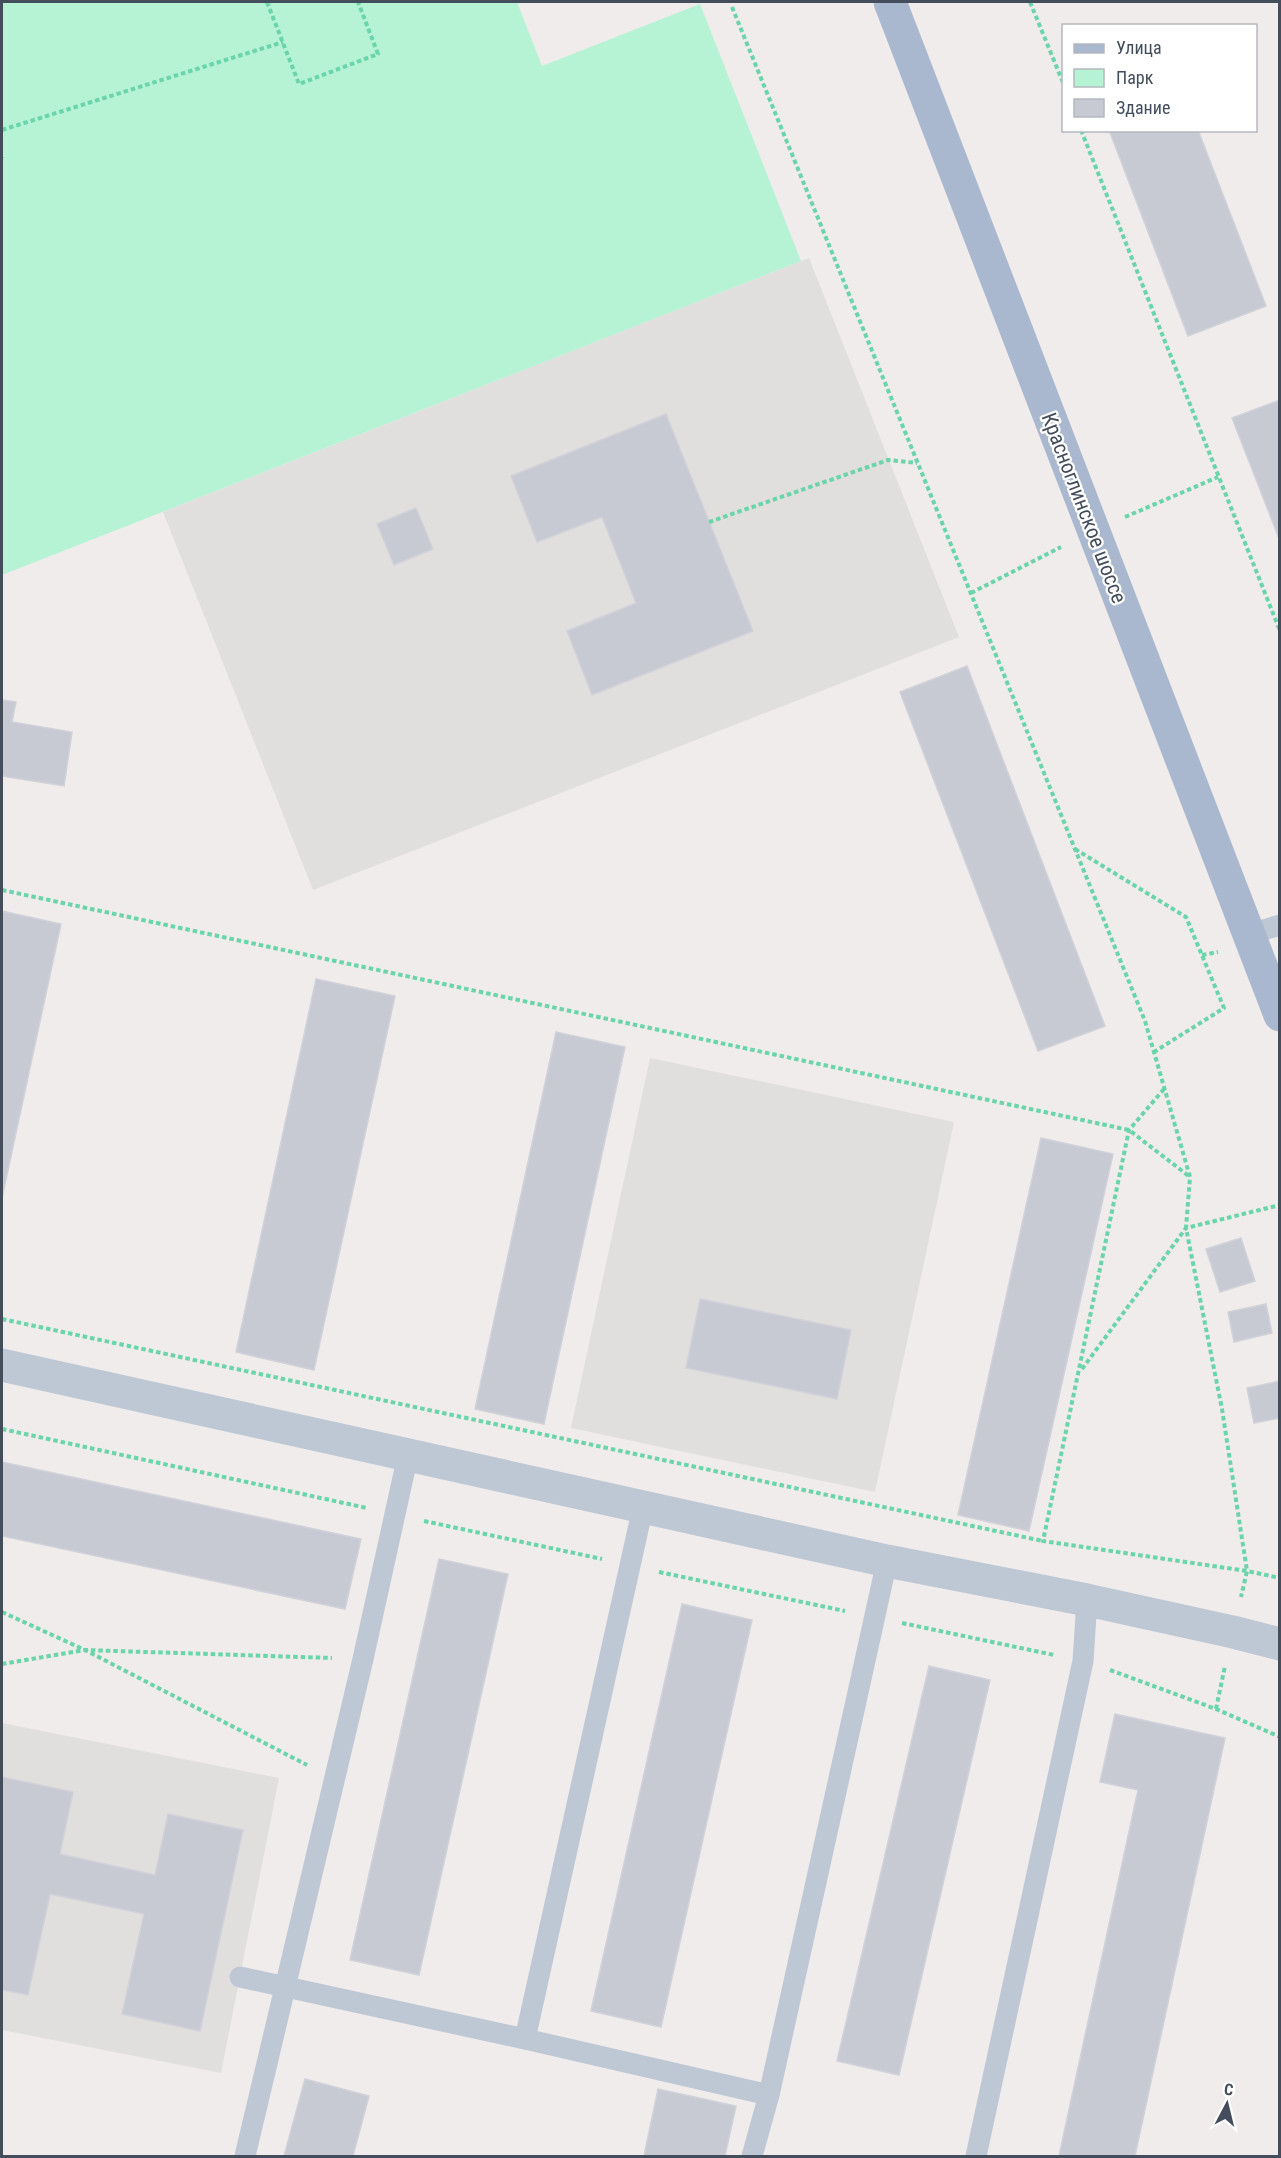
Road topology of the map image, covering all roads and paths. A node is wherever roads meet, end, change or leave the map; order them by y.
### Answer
1 (267, 2) edge
2 (357, 2) edge
3 (890, 2) edge
4 (1030, 2) edge
5 (732, 6) dead end
6 (282, 42) junction
7 (1062, 80) edge
8 (2, 130) edge
9 (1082, 132) edge
10 (918, 463) junction
11 (709, 522) dead end
12 (1280, 631) edge
13 (1074, 848) junction
14 (2, 890) edge
15 (1265, 930) edge
16 (1280, 1015) edge
17 (1154, 1052) junction
18 (1164, 1088) junction
19 (1129, 1130) junction
20 (1190, 1177) junction
21 (1280, 1205) edge
22 (1186, 1228) junction
23 (2, 1318) edge
24 (2, 1365) edge
25 (1079, 1372) junction
26 (408, 1455) junction
27 (643, 1507) junction
28 (1043, 1541) junction
29 (887, 1561) junction
30 (1247, 1571) junction
31 (1280, 1578) edge
32 (1087, 1600) junction
33 (2, 1612) edge
34 (1233, 1632) junction
35 (1280, 1644) edge
36 (85, 1650) junction
37 (363, 1659) junction
38 (2, 1664) edge
39 (1216, 1709) dead end
40 (334, 1779) junction
41 (240, 1977) dead end
42 (286, 1986) junction
43 (525, 2039) junction
44 (769, 2095) junction
45 (245, 2157) edge
46 (752, 2157) edge
47 (976, 2157) edge

1 - 6 path
2 - 6 path
3 - 15 main road, Красноглинское шоссе
4 - 7 path
5 - 10 path
6 - 8 path
9 - 12 path
10 - 11 path
10 - 13 path
13 - 17 path
13 - 17 path
14 - 19 path
15 - 16 main road, Красноглинское шоссе
17 - 18 path
18 - 19 path
18 - 20 path
19 - 20 path
19 - 25 path
20 - 22 path
21 - 22 path
22 - 25 path
22 - 30 path
23 - 28 path
24 - 26 street
25 - 28 path
26 - 27 street
26 - 37 lane
27 - 29 street
27 - 43 lane
28 - 30 path
29 - 32 street
29 - 44 lane
30 - 31 path
30 - 34 path
32 - 34 street
32 - 47 lane
33 - 36 path
34 - 35 street
34 - 39 path
36 - 37 path
36 - 38 path
36 - 40 path
37 - 40 lane
40 - 42 lane
41 - 42 lane
42 - 43 lane
42 - 45 lane
43 - 44 lane
44 - 46 lane

